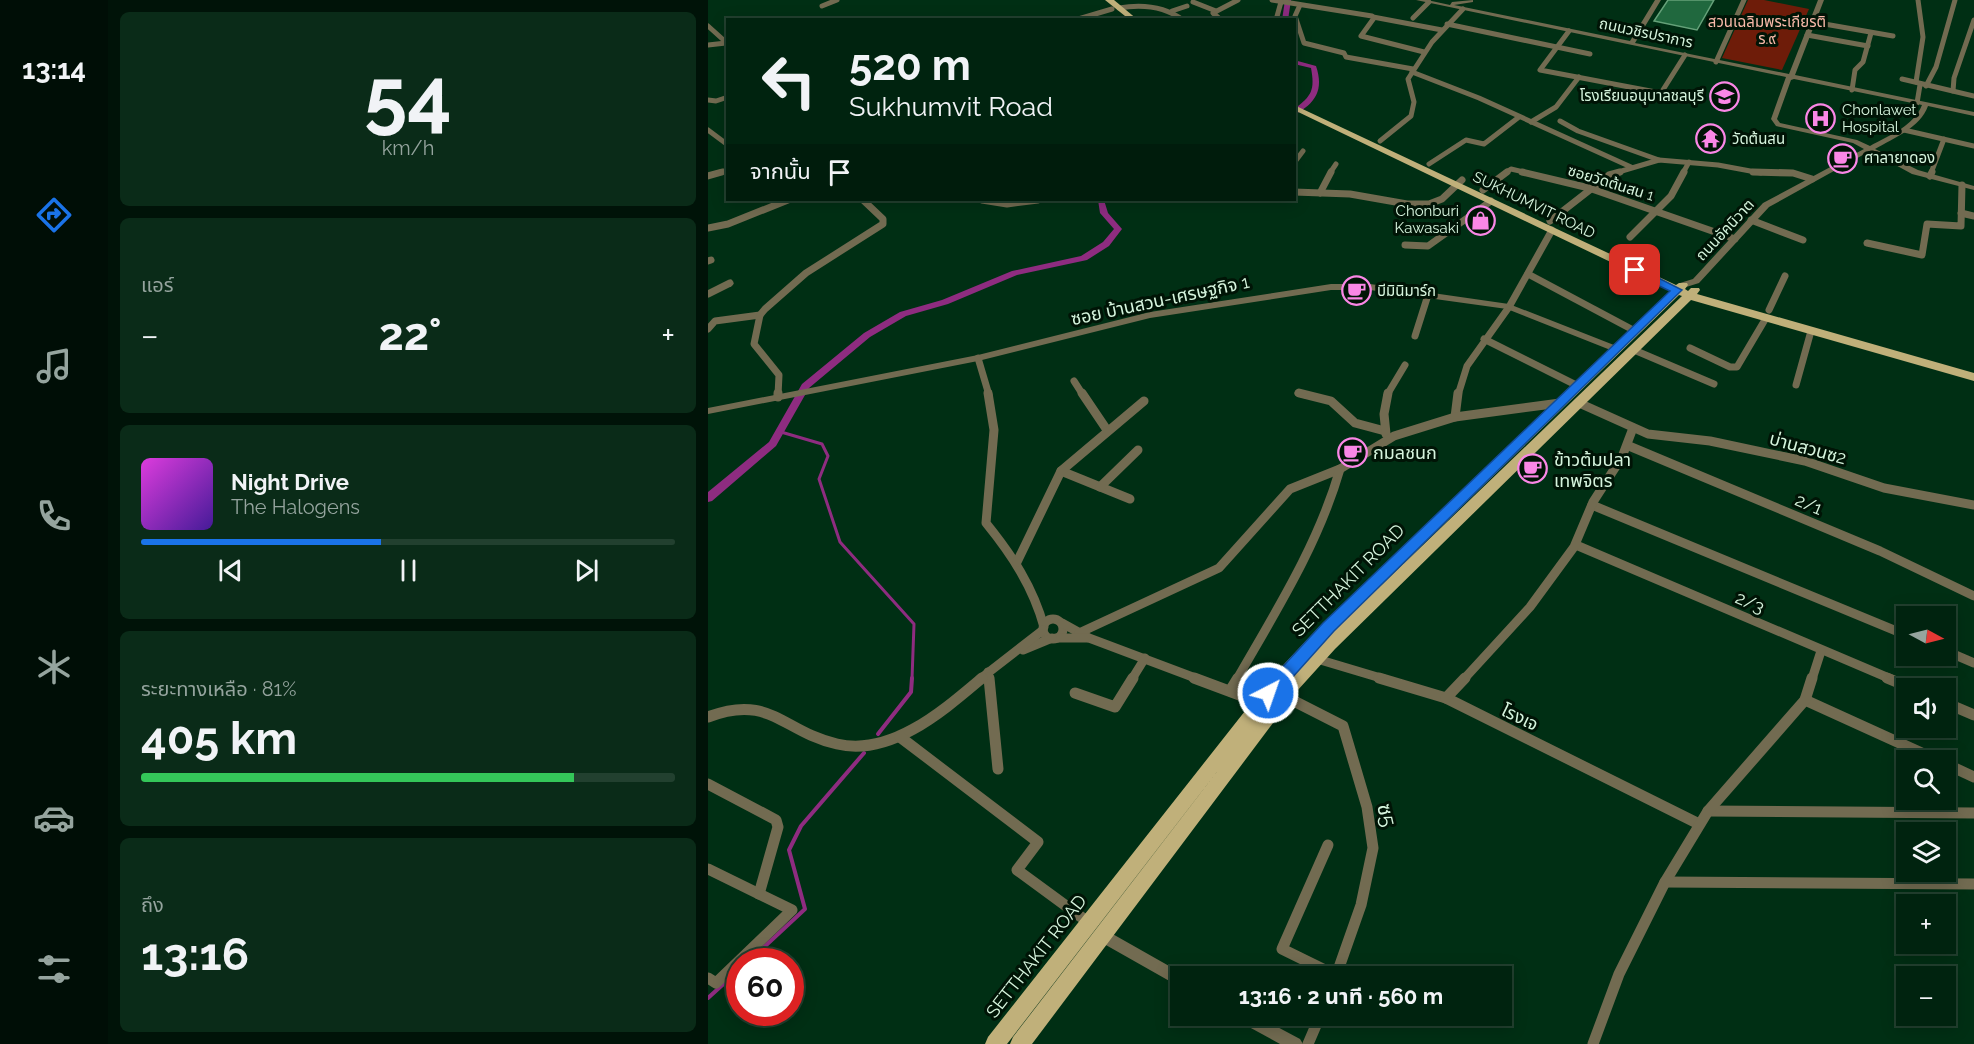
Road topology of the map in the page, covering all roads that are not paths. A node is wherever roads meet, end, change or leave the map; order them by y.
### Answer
1 (837, 0) edge
2 (1100, 0) edge
3 (1109, 0) edge
4 (1225, 0) edge
5 (1272, 0) edge
6 (1419, 0) edge
7 (1658, 0) edge
8 (1744, 0) edge
9 (1821, 0) edge
10 (1918, 0) edge
11 (1954, 0) edge
12 (1236, 1) edge
13 (1193, 2) dead end
14 (1283, 2) junction
15 (1429, 2) junction
16 (1297, 3) edge
17 (1468, 3) edge
18 (1440, 4) junction
19 (822, 6) dead end
20 (1187, 6) dead end
21 (1116, 8) junction
22 (1172, 11) junction
23 (1216, 11) junction
24 (1374, 17) junction
25 (1082, 18) edge
26 (1124, 18) edge
27 (1132, 18) edge
28 (1181, 18) edge
29 (1218, 18) edge
30 (1277, 18) edge
31 (1296, 18) edge
32 (1413, 18) dead end
33 (1296, 19) edge
34 (1974, 20) edge
35 (1813, 22) junction
36 (1447, 24) junction
37 (708, 26) edge
38 (1442, 30) junction
39 (1569, 31) junction
40 (1871, 33) junction
41 (1807, 35) junction
42 (1893, 36) dead end
43 (726, 42) edge
44 (726, 43) edge
45 (1631, 44) junction
46 (708, 45) edge
47 (1868, 46) junction
48 (1557, 47) junction
49 (1424, 52) junction
50 (1590, 54) dead end
51 (1685, 55) junction
52 (1716, 62) junction
53 (1412, 70) junction
54 (1579, 77) junction
55 (1790, 77) junction
56 (1902, 79) dead end
57 (1921, 84) junction
58 (1852, 90) junction
59 (1953, 91) junction
60 (1974, 96) edge
61 (726, 97) edge
62 (710, 100) edge
63 (1917, 103) junction
64 (1925, 105) junction
65 (1301, 108) edge
66 (1974, 114) edge
67 (1519, 117) junction
68 (1560, 121) dead end
69 (1531, 122) junction
70 (708, 130) edge
71 (1904, 130) junction
72 (1944, 139) junction
73 (1380, 141) junction
74 (726, 144) edge
75 (1974, 146) edge
76 (1871, 149) junction
77 (1303, 151) dead end
78 (1659, 159) junction
79 (1296, 160) edge
80 (1689, 162) junction
81 (1336, 164) dead end
82 (1429, 164) junction
83 (1631, 167) junction
84 (726, 171) edge
85 (708, 176) edge
86 (1930, 176) junction
87 (1812, 179) junction
88 (1459, 182) junction
89 (1970, 185) edge
90 (1589, 188) junction
91 (1483, 190) junction
92 (1296, 192) edge
93 (1320, 193) junction
94 (786, 201) edge
95 (864, 201) edge
96 (987, 201) edge
97 (1029, 201) edge
98 (1491, 201) junction
99 (1656, 211) junction
100 (1961, 213) junction
101 (1974, 216) edge
102 (1751, 220) junction
103 (1551, 225) junction
104 (708, 228) edge
105 (1630, 237) dead end
106 (1735, 239) junction
107 (1803, 240) dead end
108 (1867, 243) dead end
109 (1405, 244) dead end
110 (1528, 274) junction
111 (1785, 276) dead end
112 (730, 283) dead end
113 (1688, 288) junction
114 (708, 294) edge
115 (1428, 295) junction
116 (1509, 307) junction
117 (1768, 314) junction
118 (760, 315) junction
119 (712, 320) edge
120 (708, 328) edge
121 (1635, 331) junction
122 (1811, 331) junction
123 (1415, 336) dead end
124 (1484, 339) junction
125 (1690, 348) dead end
126 (1616, 350) junction
127 (1634, 350) junction
128 (978, 358) junction
129 (1405, 365) dead end
130 (1974, 367) edge
131 (1974, 377) edge
132 (1074, 381) dead end
133 (1714, 384) dead end
134 (1796, 385) dead end
135 (1578, 386) junction
136 (1299, 393) dead end
137 (778, 397) junction
138 (1144, 401) dead end
139 (1560, 403) junction
140 (1579, 403) junction
141 (708, 411) edge
142 (1455, 417) junction
143 (1633, 428) junction
144 (1107, 430) junction
145 (1386, 435) junction
146 (1629, 446) junction
147 (1138, 450) dead end
148 (1340, 468) junction
149 (1061, 471) junction
150 (1101, 487) junction
151 (1130, 499) dead end
152 (1592, 505) junction
153 (1974, 505) edge
154 (1576, 545) junction
155 (1017, 562) junction
156 (1974, 596) edge
157 (1040, 608) junction
158 (1061, 622) junction
159 (1043, 628) junction
160 (1896, 631) edge
161 (1084, 636) junction
162 (1054, 638) junction
163 (1821, 651) junction
164 (1013, 654) junction
165 (1956, 655) edge
166 (1145, 658) junction
167 (1317, 658) junction
168 (1974, 663) edge
169 (988, 672) junction
170 (1896, 682) edge
171 (1230, 691) junction
172 (1075, 693) dead end
173 (1284, 696) junction
174 (1446, 698) junction
175 (1805, 700) junction
176 (1261, 703) junction
177 (1956, 707) edge
178 (1974, 715) edge
179 (708, 717) edge
180 (900, 738) junction
181 (1915, 750) edge
182 (998, 769) dead end
183 (1956, 769) edge
184 (1974, 777) edge
185 (708, 784) edge
186 (1708, 811) junction
187 (1974, 813) edge
188 (1700, 825) junction
189 (1328, 845) dead end
190 (708, 869) edge
191 (1665, 882) junction
192 (1974, 884) edge
193 (759, 894) junction
194 (1095, 928) junction
195 (1316, 966) edge
196 (1340, 966) edge
197 (1170, 974) edge
198 (712, 981) edge
199 (1261, 1026) edge
200 (1316, 1026) edge
201 (995, 1044) edge
202 (1020, 1044) edge
203 (1294, 1044) edge
204 (1308, 1044) edge
205 (1593, 1044) edge

1 - 19 street
2 - 21 main road
3 - 21 main road
4 - 12 street
5 - 14 street
6 - 15 street, ถนนวชิรปราการ
7 - 45 street
8 - 52 street
9 - 35 street
10 - 57 street
11 - 57 street
12 - 23 street
13 - 23 street
14 - 16 street
14 - 30 street
15 - 18 street, ถนนวชิรปราการ
15 - 32 street
16 - 24 street
16 - 31 street
17 - 18 street, ถนนวชิรปราการ
17 - 18 street
17 - 36 street
17 - 39 street, ถนนวชิรปราการ
20 - 22 street
21 - 22 street
21 - 25 street
21 - 26 main road
21 - 27 main road
22 - 28 street
23 - 29 street
24 - 38 street
24 - 49 street
33 - 53 street
34 - 59 street
35 - 40 street
35 - 41 street
36 - 38 street
36 - 48 street
37 - 43 street
38 - 49 street
39 - 45 street, ถนนวชิรปราการ
39 - 48 street
40 - 42 street
40 - 47 street
41 - 47 street
41 - 55 street
44 - 46 street
45 - 51 street, ถนนวชิรปราการ
47 - 58 street
48 - 50 street
48 - 54 street
49 - 53 street
51 - 52 street, ถนนวชิรปราการ
51 - 54 street
52 - 55 street, ถนนวชิรปราการ
53 - 67 street
53 - 73 street
54 - 69 street
55 - 58 street, ถนนวชิรปราการ
55 - 76 street
56 - 57 street
57 - 59 street
57 - 63 street
58 - 63 street, ถนนวชิรปราการ
59 - 60 street
61 - 62 street
63 - 64 street, ถนนวชิรปราการ
64 - 66 street, ถนนวชิรปราการ
64 - 71 street, ถนนอัคนิวาต
65 - 73 main road, SUKHUMVIT ROAD
65 - 88 main road, SUKHUMVIT ROAD
67 - 69 street
67 - 82 street
68 - 78 street
69 - 83 street
70 - 74 street
71 - 72 street
71 - 76 street, ถนนอัคนิวาต
72 - 75 street
72 - 86 street
73 - 82 main road, SUKHUMVIT ROAD
76 - 86 street
76 - 87 street, ถนนอัคนิวาต
77 - 79 street
78 - 80 street
78 - 83 street
80 - 87 street
80 - 99 street
81 - 93 street
82 - 88 main road, SUKHUMVIT ROAD
83 - 90 street
84 - 85 street
86 - 89 street
87 - 102 street, ถนนอัคนิวาต
88 - 91 main road, SUKHUMVIT ROAD
88 - 93 street
88 - 98 main road, SUKHUMVIT ROAD
89 - 100 street
90 - 91 street, ซอยวัดต้นสน 1
90 - 99 street, ซอยวัดต้นสน 1
90 - 103 street
91 - 103 main road, SUKHUMVIT ROAD
92 - 93 street
94 - 104 street
95 - 118 street
96 - 97 street
98 - 103 main road, SUKHUMVIT ROAD
98 - 109 street
99 - 105 street
99 - 106 street, ซอยวัดต้นสน 1
100 - 101 street
100 - 108 street
102 - 106 street, ถนนอัคนิวาต
102 - 107 street
103 - 110 street
103 - 113 main road, SUKHUMVIT ROAD
106 - 113 street, ถนนอัคนิวาต
110 - 116 street
110 - 121 street
111 - 117 street
112 - 114 street
113 - 117 main road, SUKHUMVIT ROAD
113 - 121 main road, SETTHAKIT ROAD
113 - 127 main road, SETTHAKIT ROAD
115 - 116 street, ซอย บ้านสวน-เศรษฐกิจ 1
115 - 123 street
115 - 128 street, ซอย บ้านสวน-เศรษฐกิจ 1
116 - 124 street
116 - 126 street, ซอย บ้านสวน-เศรษฐกิจ 1
117 - 122 main road, SUKHUMVIT ROAD
117 - 125 street
117 - 130 main road, SUKHUMVIT ROAD
118 - 119 street
118 - 137 street
119 - 120 street
121 - 126 main road, SETTHAKIT ROAD
122 - 131 main road, SUKHUMVIT ROAD
122 - 134 street
124 - 135 street
124 - 142 street
126 - 135 main road, SETTHAKIT ROAD
127 - 133 street
127 - 140 main road, SETTHAKIT ROAD
128 - 137 street, ซอย บ้านสวน-เศรษฐกิจ 1
128 - 155 street
129 - 145 street
132 - 144 street
135 - 139 main road, SETTHAKIT ROAD
136 - 145 street
137 - 141 street, ซอย บ้านสวน-เศรษฐกิจ 1
138 - 144 street
139 - 142 street
139 - 176 main road, SETTHAKIT ROAD
140 - 143 street, บ่านสวนซ2
140 - 167 main road, SETTHAKIT ROAD
142 - 145 street
143 - 146 street
143 - 153 street, บ่านสวนซ2
144 - 149 street
145 - 148 street
146 - 152 street
146 - 156 street, 2/1
147 - 150 street
148 - 161 street
148 - 171 street
149 - 150 street
149 - 155 street
150 - 151 street
152 - 154 street
152 - 160 street
154 - 163 street, 2/3
154 - 174 street
155 - 157 street
157 - 158 street
157 - 159 street
158 - 159 street
158 - 161 street
158 - 162 street
159 - 162 street
159 - 164 street
161 - 162 street
161 - 166 street
162 - 164 street
163 - 170 street, 2/3
163 - 175 street
164 - 169 street
165 - 168 street
166 - 171 street
166 - 172 street
167 - 173 main road, SETTHAKIT ROAD
167 - 174 street, โรงเจ
169 - 180 street
169 - 182 street
171 - 176 street
173 - 194 main road, SETTHAKIT ROAD
173 - 196 street, ซ5
174 - 188 street, โรงเจ
175 - 181 street
175 - 186 street
176 - 194 main road, SETTHAKIT ROAD
177 - 178 street
179 - 180 street
180 - 194 street
183 - 184 street
185 - 193 street
186 - 187 street
186 - 188 street
188 - 191 street
189 - 195 street
190 - 193 street
191 - 192 street
191 - 205 street
193 - 198 street
194 - 197 street
194 - 201 main road, SETTHAKIT ROAD
194 - 202 main road, SETTHAKIT ROAD
199 - 203 street
200 - 204 street

